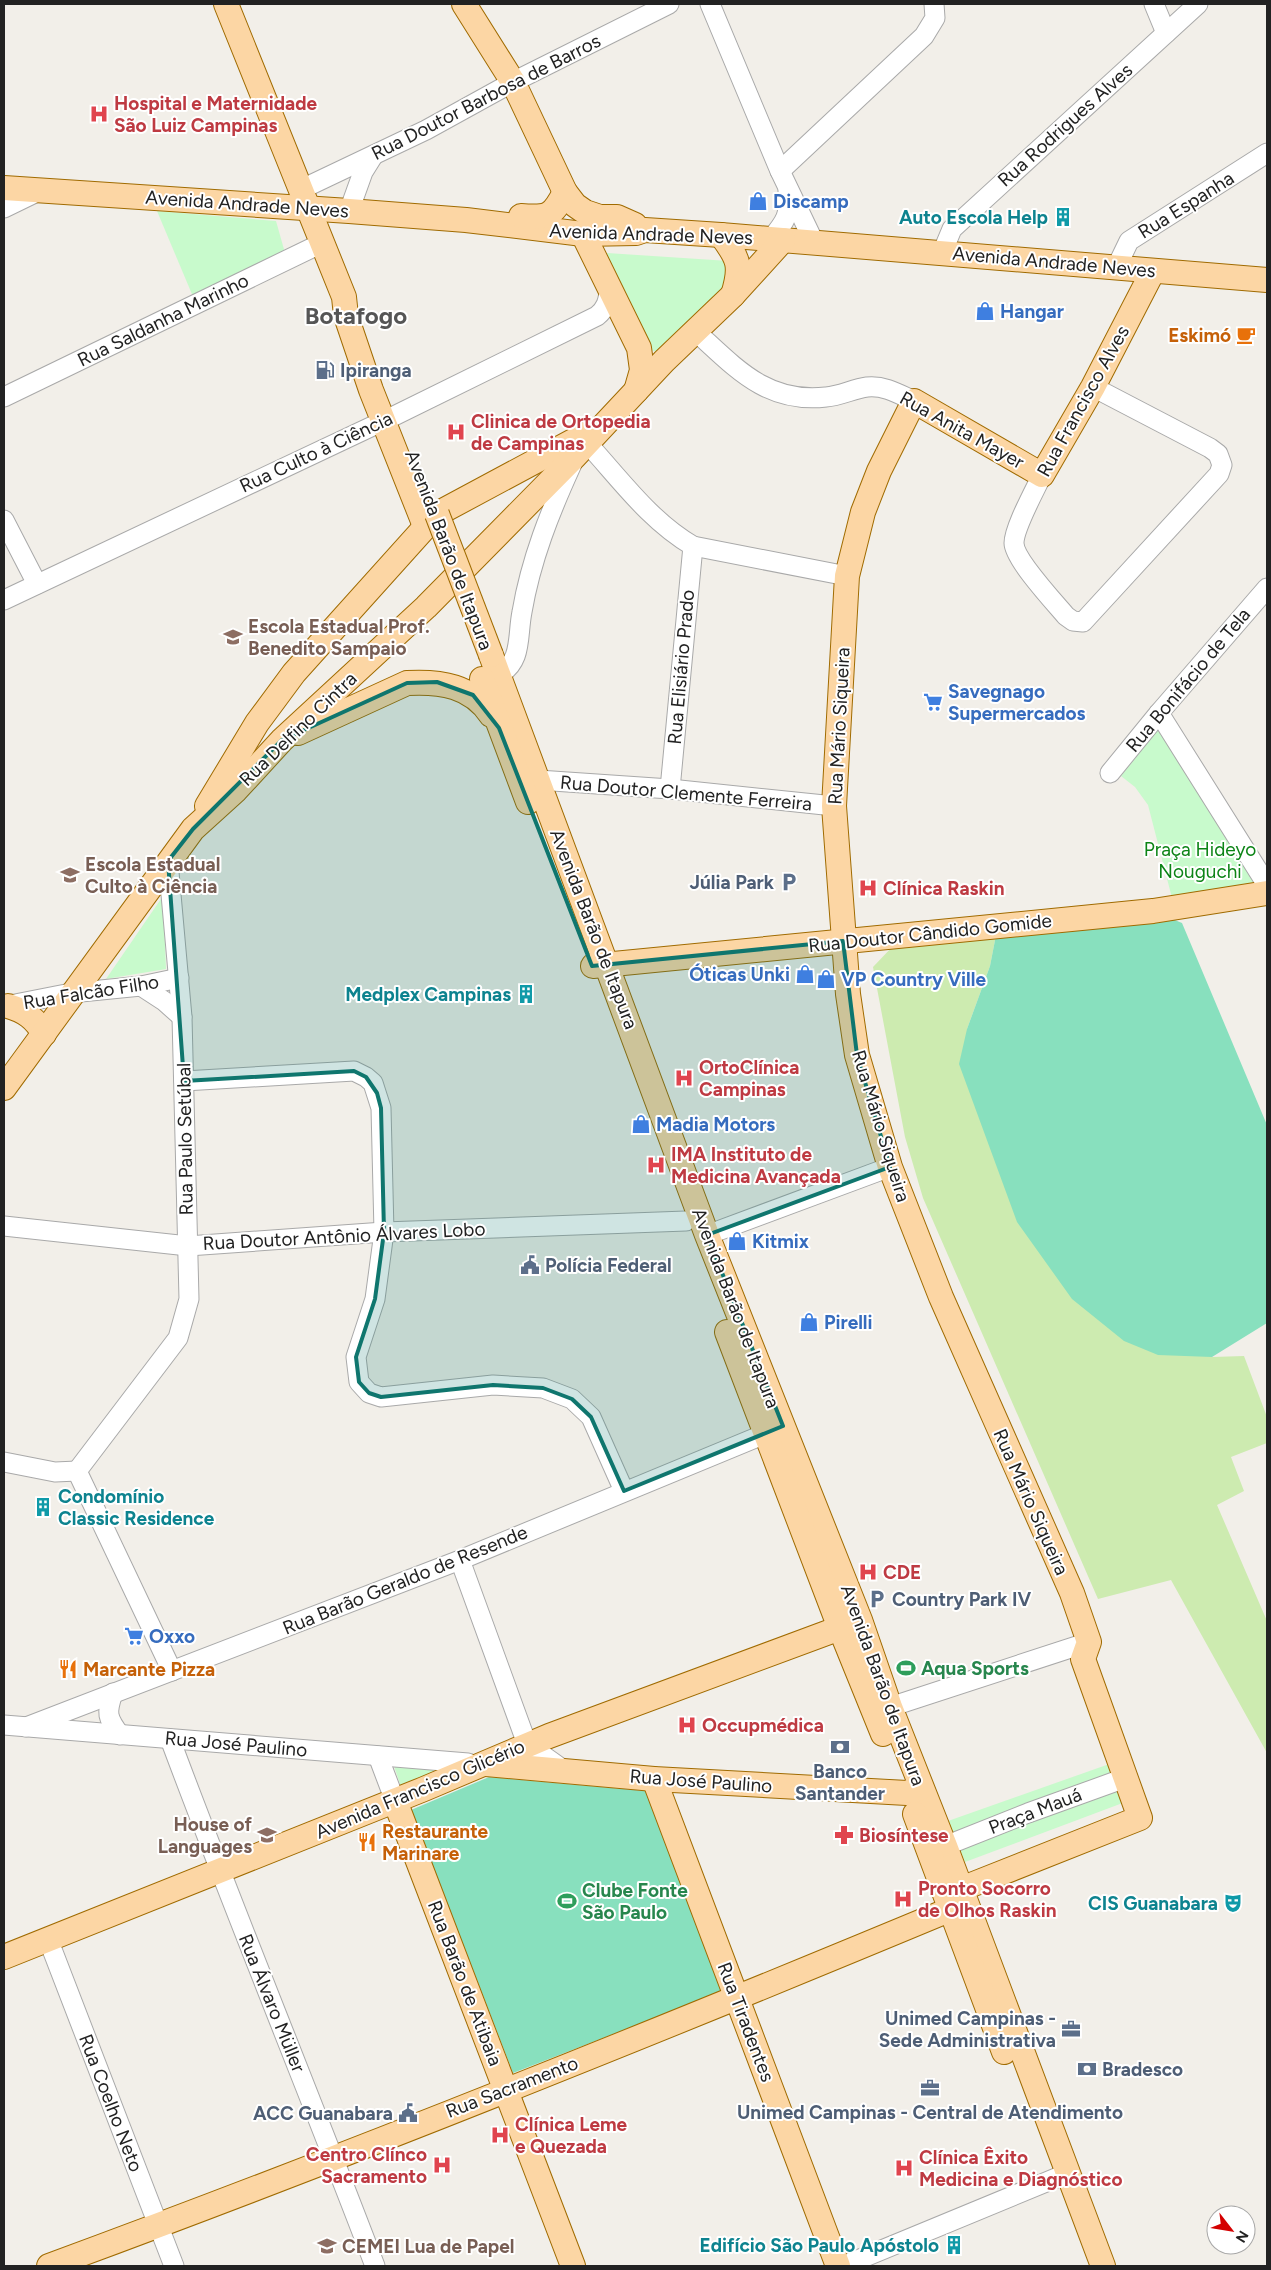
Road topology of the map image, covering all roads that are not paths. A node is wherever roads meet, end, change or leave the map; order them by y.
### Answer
1 (226, 4) edge
2 (464, 4) edge
3 (669, 4) edge
4 (710, 4) edge
5 (934, 4) edge
6 (1154, 4) edge
7 (1198, 4) edge
8 (1166, 33) junction
9 (513, 82) junction
10 (1267, 153) edge
11 (373, 156) junction
12 (784, 179) junction
13 (4, 188) edge
14 (43, 190) junction
15 (565, 192) junction
16 (306, 199) junction
17 (4, 208) edge
18 (349, 211) junction
19 (466, 220) junction
20 (645, 230) junction
21 (583, 234) junction
22 (721, 235) junction
23 (777, 239) junction
24 (814, 242) junction
25 (322, 243) junction
26 (942, 253) junction
27 (1116, 268) junction
28 (1153, 270) junction
29 (1267, 280) edge
30 (610, 288) junction
31 (733, 295) junction
32 (694, 330) junction
33 (1093, 387) junction
34 (636, 391) junction
35 (4, 397) edge
36 (914, 401) junction
37 (389, 417) junction
38 (605, 424) junction
39 (581, 450) junction
40 (1042, 475) junction
41 (4, 520) edge
42 (431, 520) junction
43 (693, 546) junction
44 (847, 576) junction
45 (37, 584) junction
46 (1266, 592) edge
47 (4, 600) edge
48 (488, 664) junction
49 (1158, 713) junction
50 (499, 728) junction
51 (282, 740) junction
52 (246, 742) junction
53 (265, 757) junction
54 (1110, 773) dead end
55 (538, 780) junction
56 (670, 789) junction
57 (834, 806) junction
58 (194, 829) junction
59 (168, 862) junction
60 (1267, 885) edge
61 (1267, 893) edge
62 (843, 941) junction
63 (600, 965) junction
64 (179, 978) junction
65 (141, 986) junction
66 (72, 993) junction
67 (6, 1006) edge
68 (182, 1017) junction
69 (44, 1034) junction
70 (184, 1081) junction
71 (4, 1088) edge
72 (890, 1167) junction
73 (686, 1221) junction
74 (4, 1226) edge
75 (384, 1232) junction
76 (707, 1235) junction
77 (188, 1246) junction
78 (774, 1430) junction
79 (4, 1462) edge
80 (77, 1471) junction
81 (624, 1491) junction
82 (460, 1560) junction
83 (840, 1628) junction
84 (1089, 1642) junction
85 (172, 1670) junction
86 (113, 1693) junction
87 (890, 1707) junction
88 (4, 1725) edge
89 (26, 1727) junction
90 (120, 1735) junction
91 (170, 1739) junction
92 (528, 1744) junction
93 (378, 1756) junction
94 (475, 1764) junction
95 (565, 1771) junction
96 (654, 1778) junction
97 (1125, 1778) junction
98 (913, 1790) junction
99 (395, 1801) junction
100 (944, 1846) junction
101 (219, 1871) junction
102 (961, 1889) junction
103 (949, 1910) junction
104 (48, 1939) junction
105 (4, 1957) edge
106 (737, 1999) junction
107 (506, 2090) junction
108 (334, 2157) junction
109 (1060, 2176) junction
110 (159, 2226) junction
111 (49, 2266) edge
112 (174, 2266) edge
113 (375, 2266) edge
114 (573, 2266) edge
115 (838, 2266) edge
116 (843, 2266) edge
117 (1086, 2266) edge
118 (1102, 2266) edge

1 - 16 main road, Avenida Barão de Itapura
2 - 9 main road
3 - 9 street, Rua Doutor Barbosa de Barros
4 - 12 street
5 - 12 street
6 - 8 street
7 - 8 street, Rua Rodrigues Alves
8 - 26 street, Rua Rodrigues Alves
9 - 11 street, Rua Doutor Barbosa de Barros
9 - 15 main road
10 - 27 street, Rua Espanha
11 - 16 street, Rua Doutor Barbosa de Barros
11 - 18 street
12 - 23 street
12 - 24 street
13 - 14 main road, Avenida Andrade Neves
14 - 16 main road, Avenida Andrade Neves
14 - 17 street
15 - 19 main road
15 - 20 main road
16 - 18 main road, Avenida Andrade Neves
16 - 25 main road, Avenida Barão de Itapura
18 - 19 main road, Avenida Andrade Neves
19 - 21 main road, Avenida Andrade Neves
20 - 21 main road, Avenida Andrade Neves
20 - 22 main road, Avenida Andrade Neves
21 - 30 main road
22 - 23 main road, Avenida Andrade Neves
22 - 31 main road
23 - 24 main road, Avenida Andrade Neves
23 - 31 main road, Rua Delfino Cintra
24 - 26 main road, Avenida Andrade Neves
25 - 35 street, Rua Saldanha Marinho
25 - 37 main road, Avenida Barão de Itapura
26 - 27 main road, Avenida Andrade Neves
27 - 28 main road, Avenida Andrade Neves
28 - 29 main road, Avenida Andrade Neves
28 - 33 main road, Rua Francisco Alves
30 - 34 main road
30 - 37 street, Rua Culto à Ciência
31 - 32 main road, Rua Delfino Cintra
32 - 34 main road, Rua Delfino Cintra
32 - 36 street, Rua Anita Mayer
33 - 40 main road, Rua Francisco Alves
33 - 40 street, Rua Francisco Alves
34 - 38 main road, Rua Delfino Cintra
36 - 40 main road, Rua Anita Mayer
36 - 44 main road, Rua Mário Siqueira
37 - 42 main road, Avenida Barão de Itapura
37 - 45 street, Rua Culto à Ciência
38 - 39 main road, Rua Delfino Cintra
38 - 42 main road
39 - 43 street
39 - 48 street
39 - 51 main road, Rua Delfino Cintra
41 - 45 street
42 - 48 main road, Avenida Barão de Itapura
42 - 52 main road
43 - 44 street
43 - 56 street, Rua Elisiário Prado
44 - 57 main road, Rua Mário Siqueira
45 - 47 street, Rua Culto à Ciência
46 - 49 street, Rua Bonifácio de Tela
48 - 50 main road, Avenida Barão de Itapura
48 - 55 main road, Avenida Barão de Itapura
49 - 54 street, Rua Bonifácio de Tela
49 - 60 street
50 - 51 main road
50 - 63 main road, Avenida Barão de Itapura
51 - 53 main road, Rua Delfino Cintra
52 - 53 main road
52 - 58 main road
53 - 58 main road, Rua Delfino Cintra
55 - 56 street, Rua Doutor Clemente Ferreira
55 - 63 main road, Avenida Barão de Itapura
56 - 57 street, Rua Doutor Clemente Ferreira
57 - 62 main road, Rua Mário Siqueira
58 - 59 main road, Rua Delfino Cintra
59 - 64 street, Rua Paulo Setúbal
59 - 66 main road, Rua Delfino Cintra
61 - 62 main road, Rua Doutor Cândido Gomide
62 - 63 main road, Rua Doutor Cândido Gomide
62 - 72 main road, Rua Mário Siqueira
63 - 73 main road, Avenida Barão de Itapura
63 - 76 main road, Avenida Barão de Itapura
64 - 65 street, Rua Falcão Filho
64 - 68 street, Rua Paulo Setúbal
65 - 66 street, Rua Falcão Filho
65 - 68 street
66 - 67 street, Rua Falcão Filho
66 - 69 main road, Rua Delfino Cintra
67 - 69 main road
68 - 70 street, Rua Paulo Setúbal
69 - 71 main road, Rua Delfino Cintra
70 - 75 street
70 - 77 street, Rua Paulo Setúbal
72 - 76 street
72 - 84 main road, Rua Mário Siqueira
73 - 75 street, Rua Doutor Antônio Álvares Lobo
73 - 78 main road, Avenida Barão de Itapura
74 - 77 street, Rua Doutor Antônio Álvares Lobo
75 - 77 street, Rua Doutor Antônio Álvares Lobo
75 - 81 street
76 - 78 main road, Avenida Barão de Itapura
77 - 80 street, Rua Paulo Setúbal
78 - 81 street, Rua Barão Geraldo de Resende
78 - 83 main road, Avenida Barão de Itapura
78 - 87 main road, Avenida Barão de Itapura
79 - 80 street
80 - 85 street
81 - 82 street, Rua Barão Geraldo de Resende
82 - 85 street, Rua Barão Geraldo de Resende
82 - 92 street
83 - 92 main road, Avenida Francisco Glicério
83 - 98 main road, Avenida Barão de Itapura
84 - 87 street
84 - 97 main road, Rua Mário Siqueira
85 - 86 street, Rua Barão Geraldo de Resende
86 - 89 street, Rua Barão Geraldo de Resende
86 - 90 street
87 - 98 main road, Avenida Barão de Itapura
88 - 89 street, Rua José Paulino
89 - 90 street, Rua José Paulino
90 - 91 street, Rua José Paulino
91 - 93 street, Rua José Paulino
91 - 101 street, Rua Álvaro Müller
92 - 94 main road, Avenida Francisco Glicério
92 - 95 street
93 - 94 street, Rua José Paulino
93 - 99 street, Rua Barão de Atibaia
94 - 95 main road, Rua José Paulino
94 - 99 main road, Avenida Francisco Glicério
95 - 96 main road, Rua José Paulino
96 - 98 main road, Rua José Paulino
96 - 106 main road, Rua Tiradentes
97 - 100 street, Praça Mauá
97 - 102 main road, Rua Mário Siqueira
98 - 100 main road, Avenida Barão de Itapura
98 - 103 main road, Avenida Barão de Itapura
99 - 101 main road, Avenida Francisco Glicério
99 - 107 main road, Rua Barão de Atibaia
100 - 102 main road, Avenida Barão de Itapura
101 - 104 main road, Avenida Francisco Glicério
101 - 108 street, Rua Álvaro Müller
102 - 103 main road
102 - 109 main road, Avenida Barão de Itapura
103 - 106 main road, Rua Sacramento
103 - 109 main road, Avenida Barão de Itapura
104 - 105 main road, Avenida Francisco Glicério
104 - 110 street, Rua Coelho Neto
106 - 107 main road, Rua Sacramento
106 - 115 main road, Rua Tiradentes
107 - 108 main road, Rua Sacramento
107 - 114 main road, Rua Barão de Atibaia
108 - 110 main road, Rua Sacramento
108 - 113 street, Rua Álvaro Müller
109 - 116 street
109 - 117 main road, Avenida Barão de Itapura
109 - 118 main road, Avenida Barão de Itapura
110 - 111 main road, Rua Sacramento
110 - 112 street, Rua Coelho Neto

